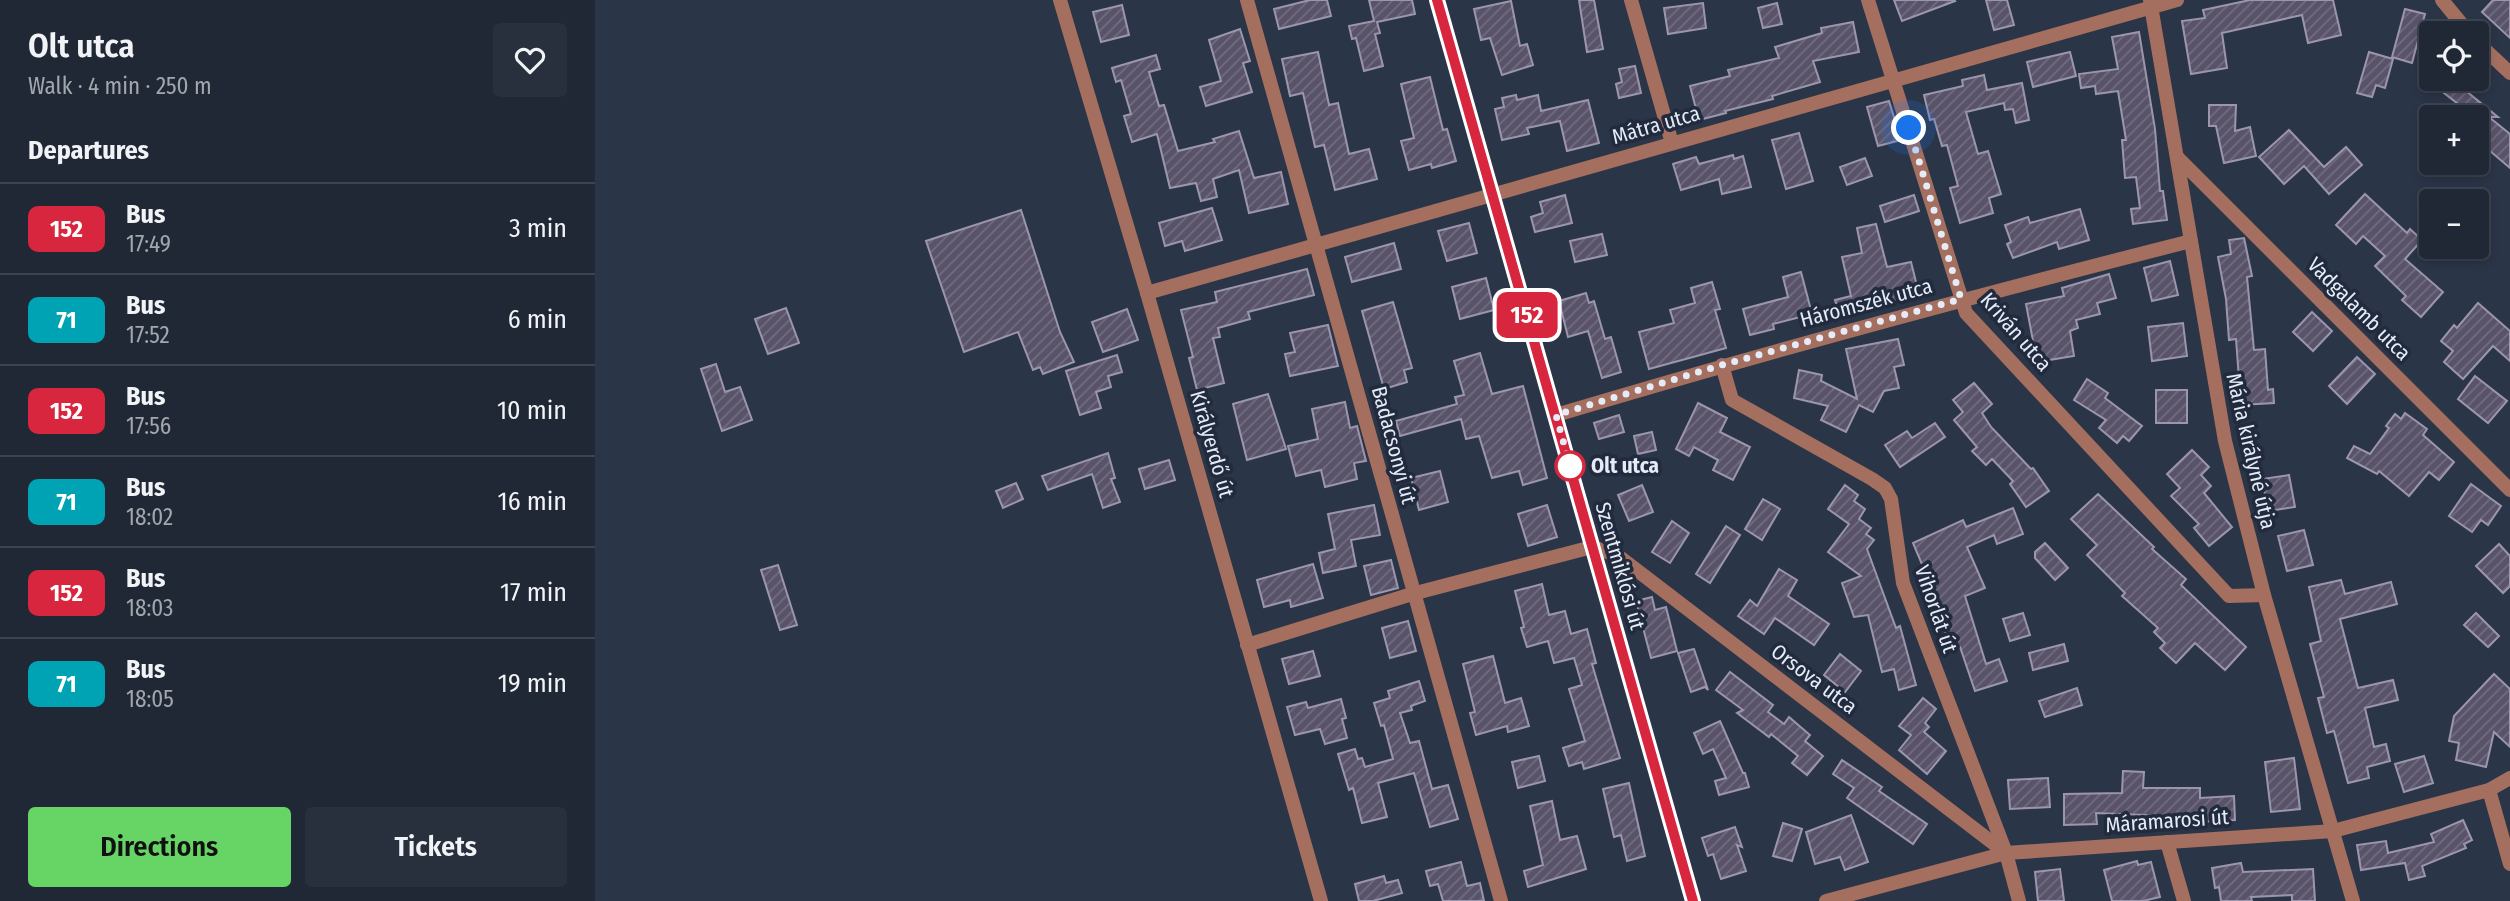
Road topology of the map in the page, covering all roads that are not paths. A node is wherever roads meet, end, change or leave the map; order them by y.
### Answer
1 (1060, 0) edge
2 (1247, 0) edge
3 (1437, 0) edge
4 (1631, 0) edge
5 (1868, 0) edge
6 (2177, 0) edge
7 (2442, 0) edge
8 (2150, 4) edge
9 (2459, 21) edge
10 (2489, 53) edge
11 (2510, 73) edge
12 (1895, 80) junction
13 (1672, 143) junction
14 (2178, 158) junction
15 (1492, 193) junction
16 (2191, 241) junction
17 (1318, 245) junction
18 (1147, 293) junction
19 (1961, 299) junction
20 (1722, 365) junction
21 (1556, 415) junction
22 (2510, 490) edge
23 (1593, 547) junction
24 (1412, 594) junction
25 (2264, 595) junction
26 (1247, 645) junction
27 (2510, 778) edge
28 (2489, 790) junction
29 (2333, 831) junction
30 (2167, 842) junction
31 (2005, 853) junction
32 (2510, 864) edge
33 (1854, 897) edge
34 (1321, 901) edge
35 (1501, 901) edge
36 (1693, 901) edge
37 (1826, 901) edge
38 (2019, 901) edge
39 (2184, 901) edge
40 (2353, 901) edge

1 - 18 street, Királyerdő út
2 - 17 street, Badacsonyi út
3 - 15 street, Szentmiklósi út
4 - 13 street
5 - 12 street, Kriván utca
6 - 8 street, Mátra utca
7 - 9 street
8 - 12 street, Mátra utca
8 - 14 street, Mária királyné útja
10 - 11 street
12 - 13 street, Mátra utca
12 - 19 street, Kriván utca
13 - 15 street, Mátra utca
14 - 16 street, Mária királyné útja
14 - 22 street, Vadgalamb utca
15 - 17 street, Mátra utca
15 - 21 street, Szentmiklósi út
16 - 19 street, Háromszék utca
16 - 25 street, Mária királyné útja
17 - 18 street, Mátra utca
17 - 24 street, Badacsonyi út
18 - 26 street, Királyerdő út
19 - 20 street, Háromszék utca
19 - 25 street, Kriván utca
20 - 21 street, Háromszék utca
20 - 31 street, Vihorlát út
21 - 23 street, Szentmiklósi út
23 - 24 street
23 - 31 street, Orsova utca
23 - 36 street, Szentmiklósi út
24 - 26 street
24 - 35 street, Badacsonyi út
25 - 29 street, Mária királyné útja
26 - 34 street, Királyerdő út
27 - 28 street, Máramarosi út
28 - 29 street, Máramarosi út
28 - 32 street
29 - 30 street, Máramarosi út
29 - 40 street, Mária királyné útja
30 - 31 street, Máramarosi út
30 - 39 street
31 - 33 street, Máramarosi út
31 - 38 street, Vihorlát út
33 - 37 street, Máramarosi út

